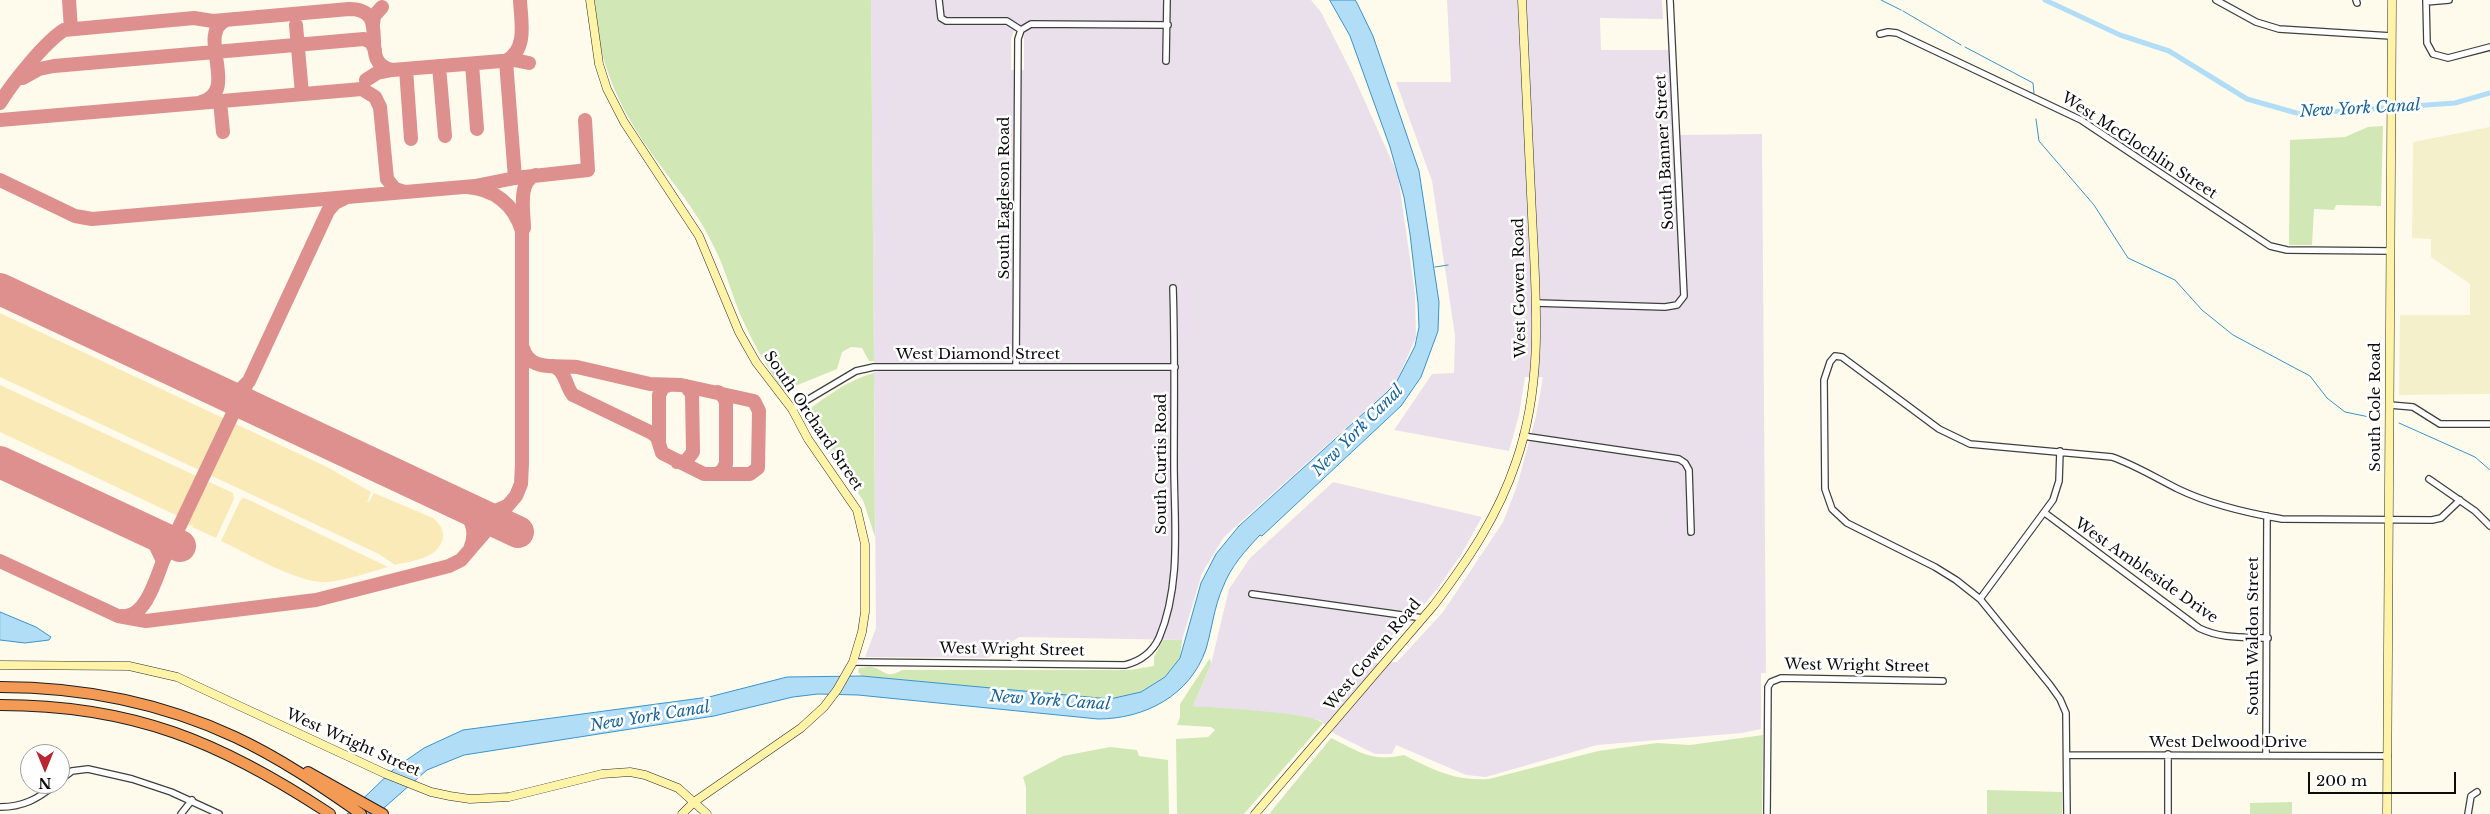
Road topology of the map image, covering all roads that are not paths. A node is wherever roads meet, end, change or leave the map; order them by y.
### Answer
1 (590, 0) edge
2 (939, 0) edge
3 (1167, 0) edge
4 (1522, 0) edge
5 (1670, 0) edge
6 (2216, 0) edge
7 (2392, 0) edge
8 (2449, 0) edge
9 (2426, 1) edge
10 (1168, 25) junction
11 (1021, 30) junction
12 (1880, 34) dead end
13 (2391, 36) junction
14 (2490, 47) edge
15 (1166, 61) dead end
16 (2390, 251) junction
17 (1173, 288) dead end
18 (1536, 303) junction
19 (1016, 367) junction
20 (1175, 368) junction
21 (2390, 405) junction
22 (792, 409) junction
23 (2490, 424) edge
24 (1523, 436) junction
25 (2060, 451) junction
26 (2429, 479) dead end
27 (2460, 500) junction
28 (2045, 513) junction
29 (2267, 516) junction
30 (2389, 519) junction
31 (2490, 526) edge
32 (1690, 532) dead end
33 (1252, 594) dead end
34 (1980, 599) junction
35 (1423, 618) junction
36 (1158, 638) joint
37 (2268, 638) junction
38 (852, 662) junction
39 (0, 665) edge
40 (1943, 681) dead end
41 (0, 688) edge
42 (0, 705) edge
43 (235, 737) junction
44 (2068, 754) junction
45 (2168, 754) junction
46 (2266, 756) junction
47 (2388, 756) junction
48 (70, 772) edge
49 (273, 777) junction
50 (2477, 792) dead end
51 (44, 794) edge
52 (192, 800) junction
53 (694, 802) junction
54 (0, 807) edge
55 (181, 814) edge
56 (220, 814) edge
57 (317, 814) edge
58 (330, 814) edge
59 (361, 814) edge
60 (383, 814) edge
61 (682, 814) edge
62 (707, 814) edge
63 (1255, 814) edge
64 (1767, 814) edge
65 (2067, 814) edge
66 (2168, 814) edge
67 (2387, 814) edge
68 (2468, 814) edge

1 - 22 main road, South Orchard Street
2 - 11 street
3 - 10 street
4 - 18 main road, West Gowen Road
5 - 18 street, South Banner Street
6 - 13 street
7 - 13 main road, South Cole Road
8 - 9 street
9 - 14 street
10 - 11 street
10 - 15 street
11 - 19 street, South Eagleson Road
12 - 16 street, West McGlochlin Street
13 - 16 main road, South Cole Road
16 - 21 main road, South Cole Road
17 - 20 street, South Curtis Road
18 - 24 main road, West Gowen Road
19 - 20 street, West Diamond Street
19 - 22 street, West Diamond Street
20 - 36 street, South Curtis Road
21 - 23 street
21 - 30 main road, South Cole Road
22 - 38 main road, South Orchard Street
24 - 32 street
24 - 35 main road, West Gowen Road
25 - 28 street
25 - 29 street
25 - 34 street
26 - 27 street
27 - 30 street
27 - 31 street
28 - 34 street
28 - 37 street, West Ambleside Drive
29 - 30 street
29 - 37 street, South Waldon Street
30 - 47 main road, South Cole Road
33 - 35 street
34 - 44 street
35 - 63 main road, West Gowen Road
36 - 38 street, West Wright Street
37 - 46 street, South Waldon Street
38 - 53 main road, South Orchard Street
39 - 53 main road, West Wright Street
40 - 64 street, West Wright Street
41 - 43 highway
42 - 49 highway
43 - 59 highway
43 - 60 highway
44 - 45 street, West Delwood Drive
44 - 65 street
45 - 46 street, West Delwood Drive
45 - 66 street
46 - 47 street, West Delwood Drive
47 - 67 main road, South Cole Road
48 - 52 street
49 - 57 highway
49 - 58 highway
50 - 68 street
51 - 54 street
52 - 55 street
52 - 56 street
53 - 61 main road, South Orchard Street
53 - 62 main road, West Wright Street

